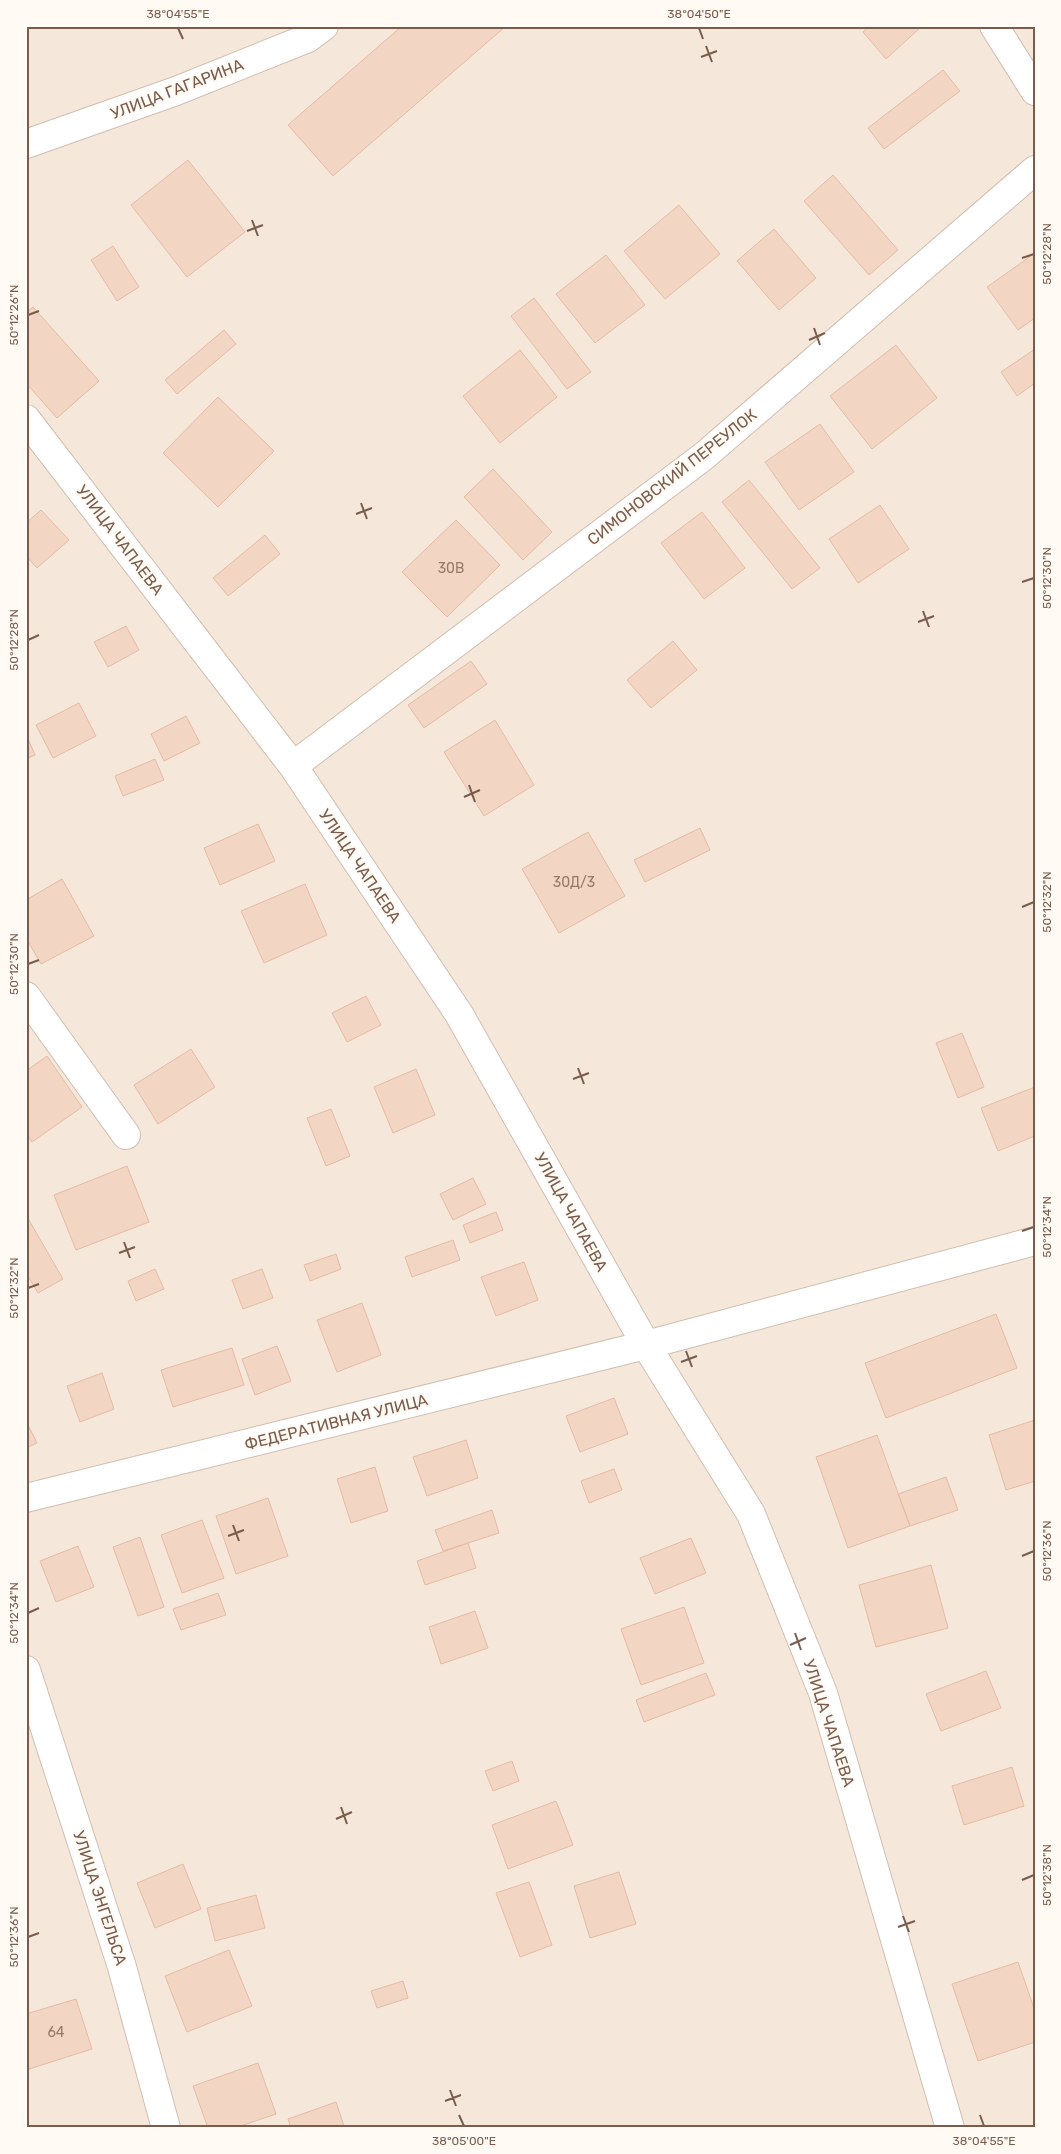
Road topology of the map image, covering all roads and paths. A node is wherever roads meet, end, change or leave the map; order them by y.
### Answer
1 (324, 26) edge
2 (994, 26) edge
3 (1035, 91) edge
4 (26, 144) edge
5 (1035, 170) edge
6 (26, 419) edge
7 (293, 766) junction
8 (26, 996) edge
9 (126, 1135) dead end
10 (1035, 1241) edge
11 (646, 1346) junction
12 (26, 1498) edge
13 (26, 1670) edge
14 (166, 2128) edge
15 (950, 2128) edge

1 - 4 street, УЛИЦА ГАГАРИНА
2 - 3 street
5 - 7 street, СИМОНОВСКИЙ ПЕРЕУЛОК
6 - 7 street, УЛИЦА ЧАПАЕВА
7 - 11 street, УЛИЦА ЧАПАЕВА
8 - 9 street
10 - 11 street
11 - 12 street, ФЕДЕРАТИВНАЯ УЛИЦА
11 - 15 street, УЛИЦА ЧАПАЕВА
13 - 14 street, УЛИЦА ЭНГЕЛЬСА

